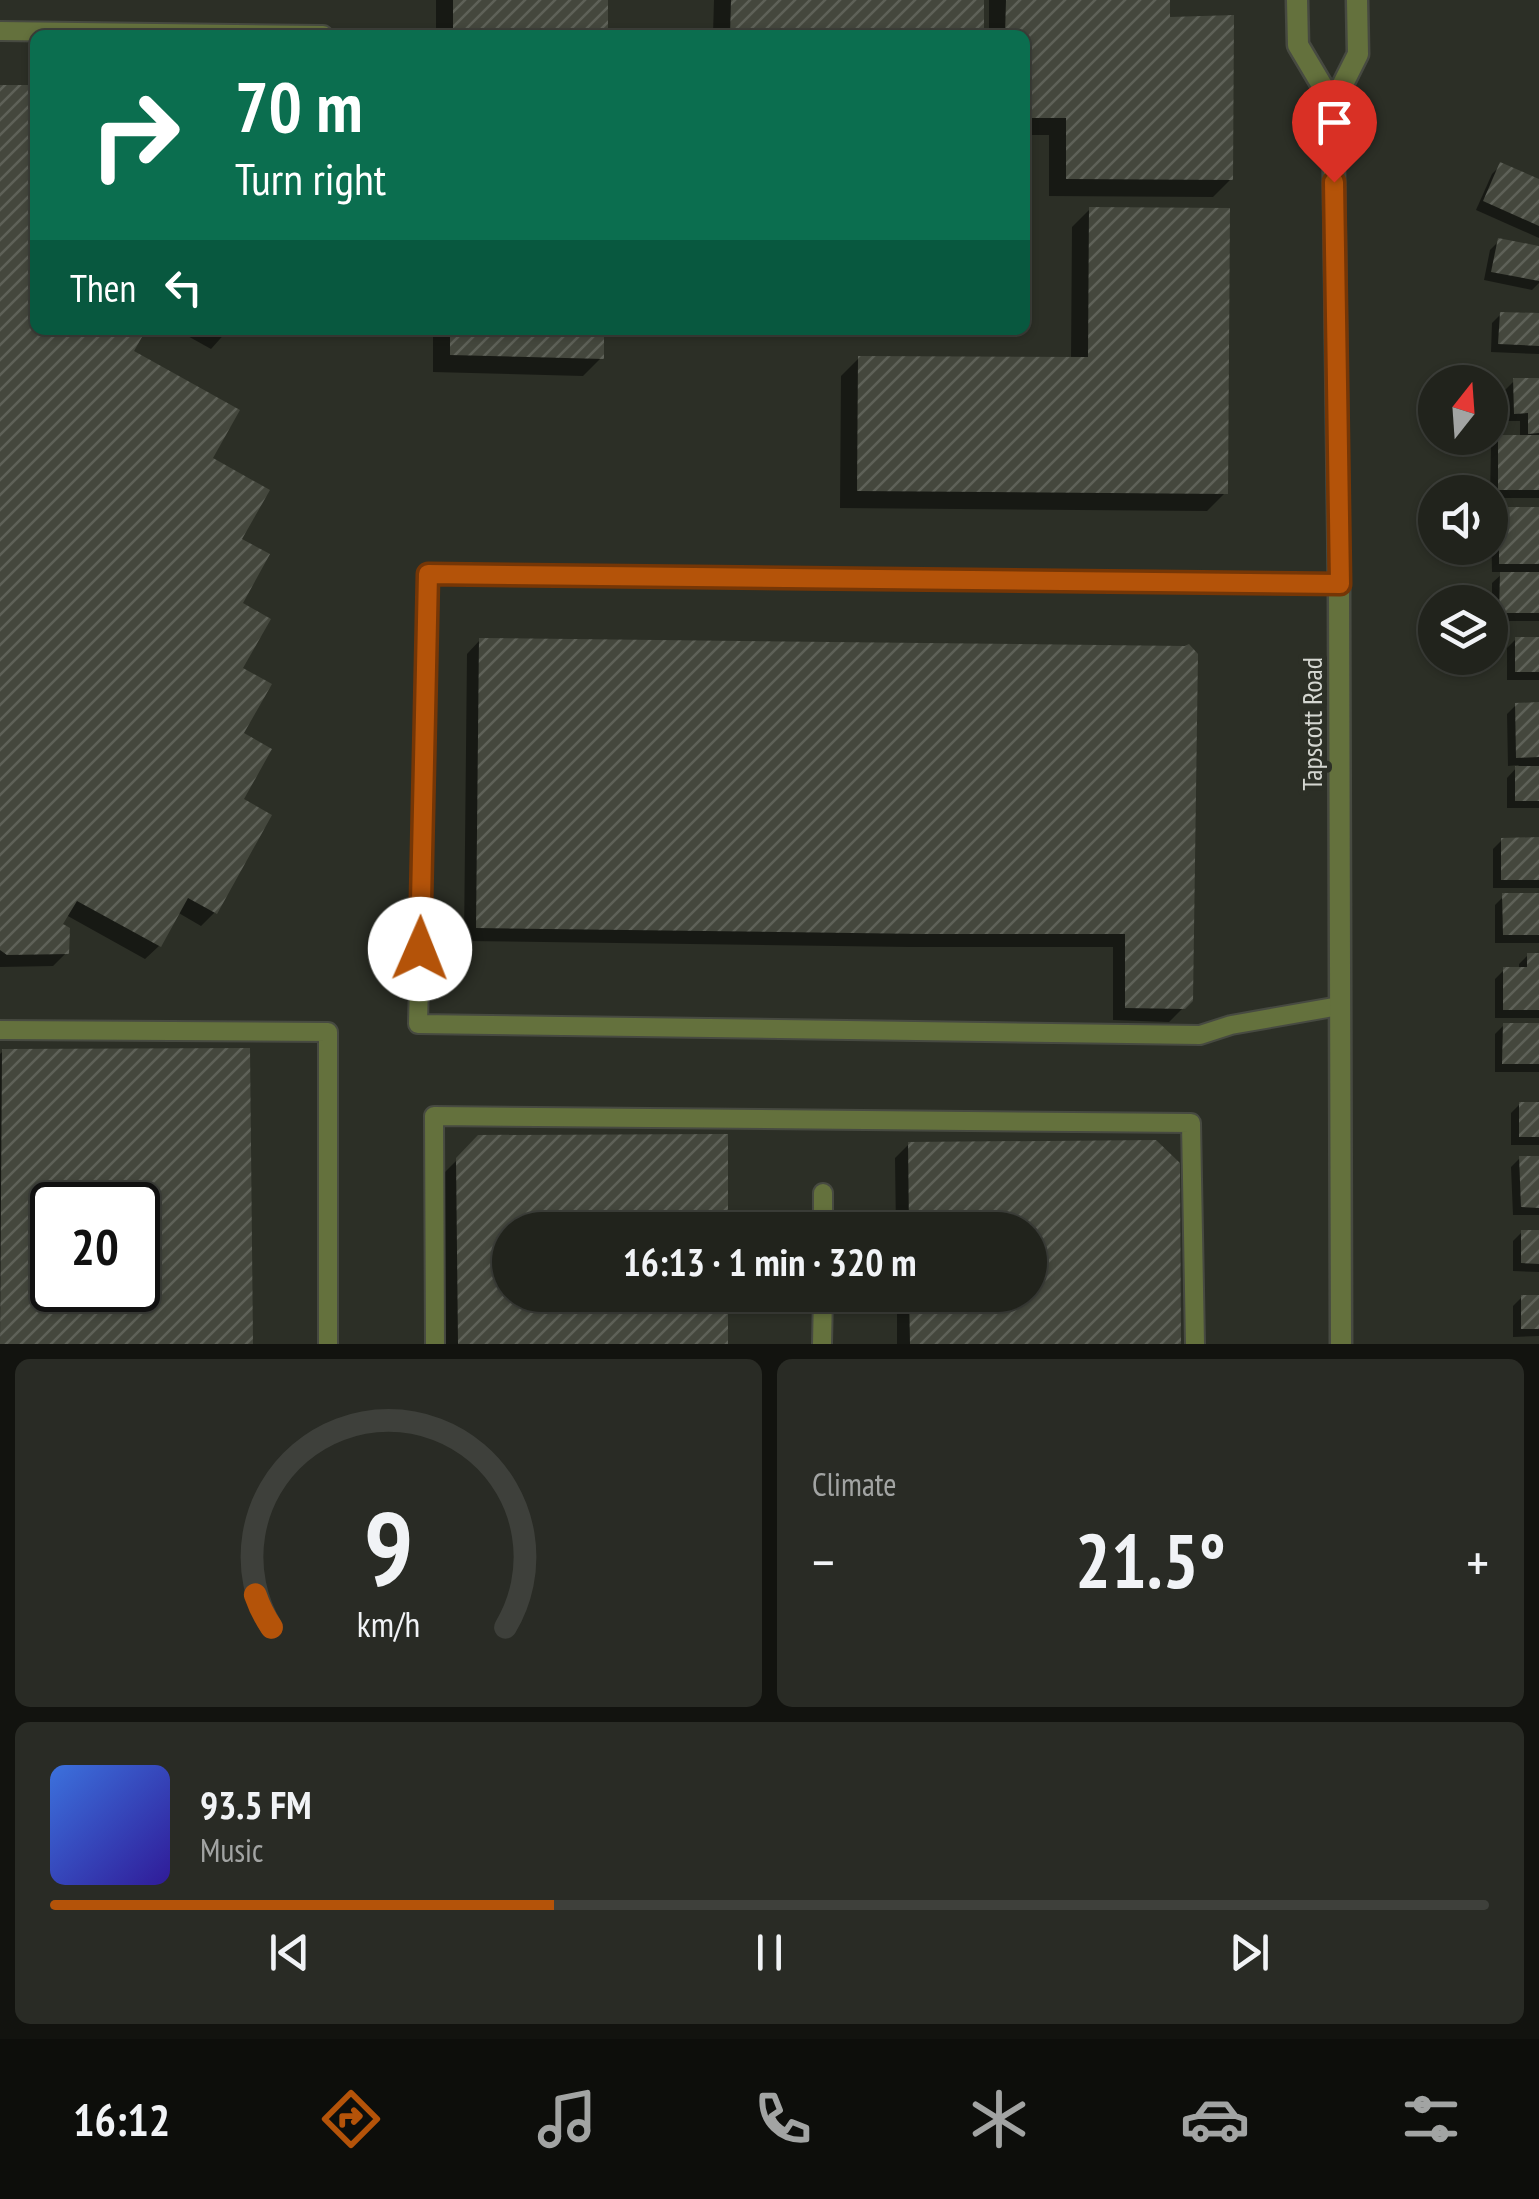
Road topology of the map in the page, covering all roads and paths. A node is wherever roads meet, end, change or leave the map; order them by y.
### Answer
1 (1297, 0) edge
2 (1358, 0) edge
3 (0, 32) edge
4 (30, 32) edge
5 (1333, 104) junction
6 (1340, 584) junction
7 (1339, 1006) junction
8 (0, 1030) edge
9 (823, 1193) dead end
10 (823, 1212) edge
11 (822, 1312) edge
12 (328, 1344) edge
13 (435, 1344) edge
14 (822, 1344) edge
15 (1196, 1344) edge
16 (1342, 1344) edge

1 - 5 street, Tapscott Road
2 - 5 street, Tapscott Road
3 - 4 lane
5 - 6 street, Tapscott Road
6 - 7 street, Tapscott Road
6 - 7 lane
7 - 16 street, Tapscott Road
8 - 12 lane
9 - 10 lane
11 - 14 lane
13 - 15 lane

